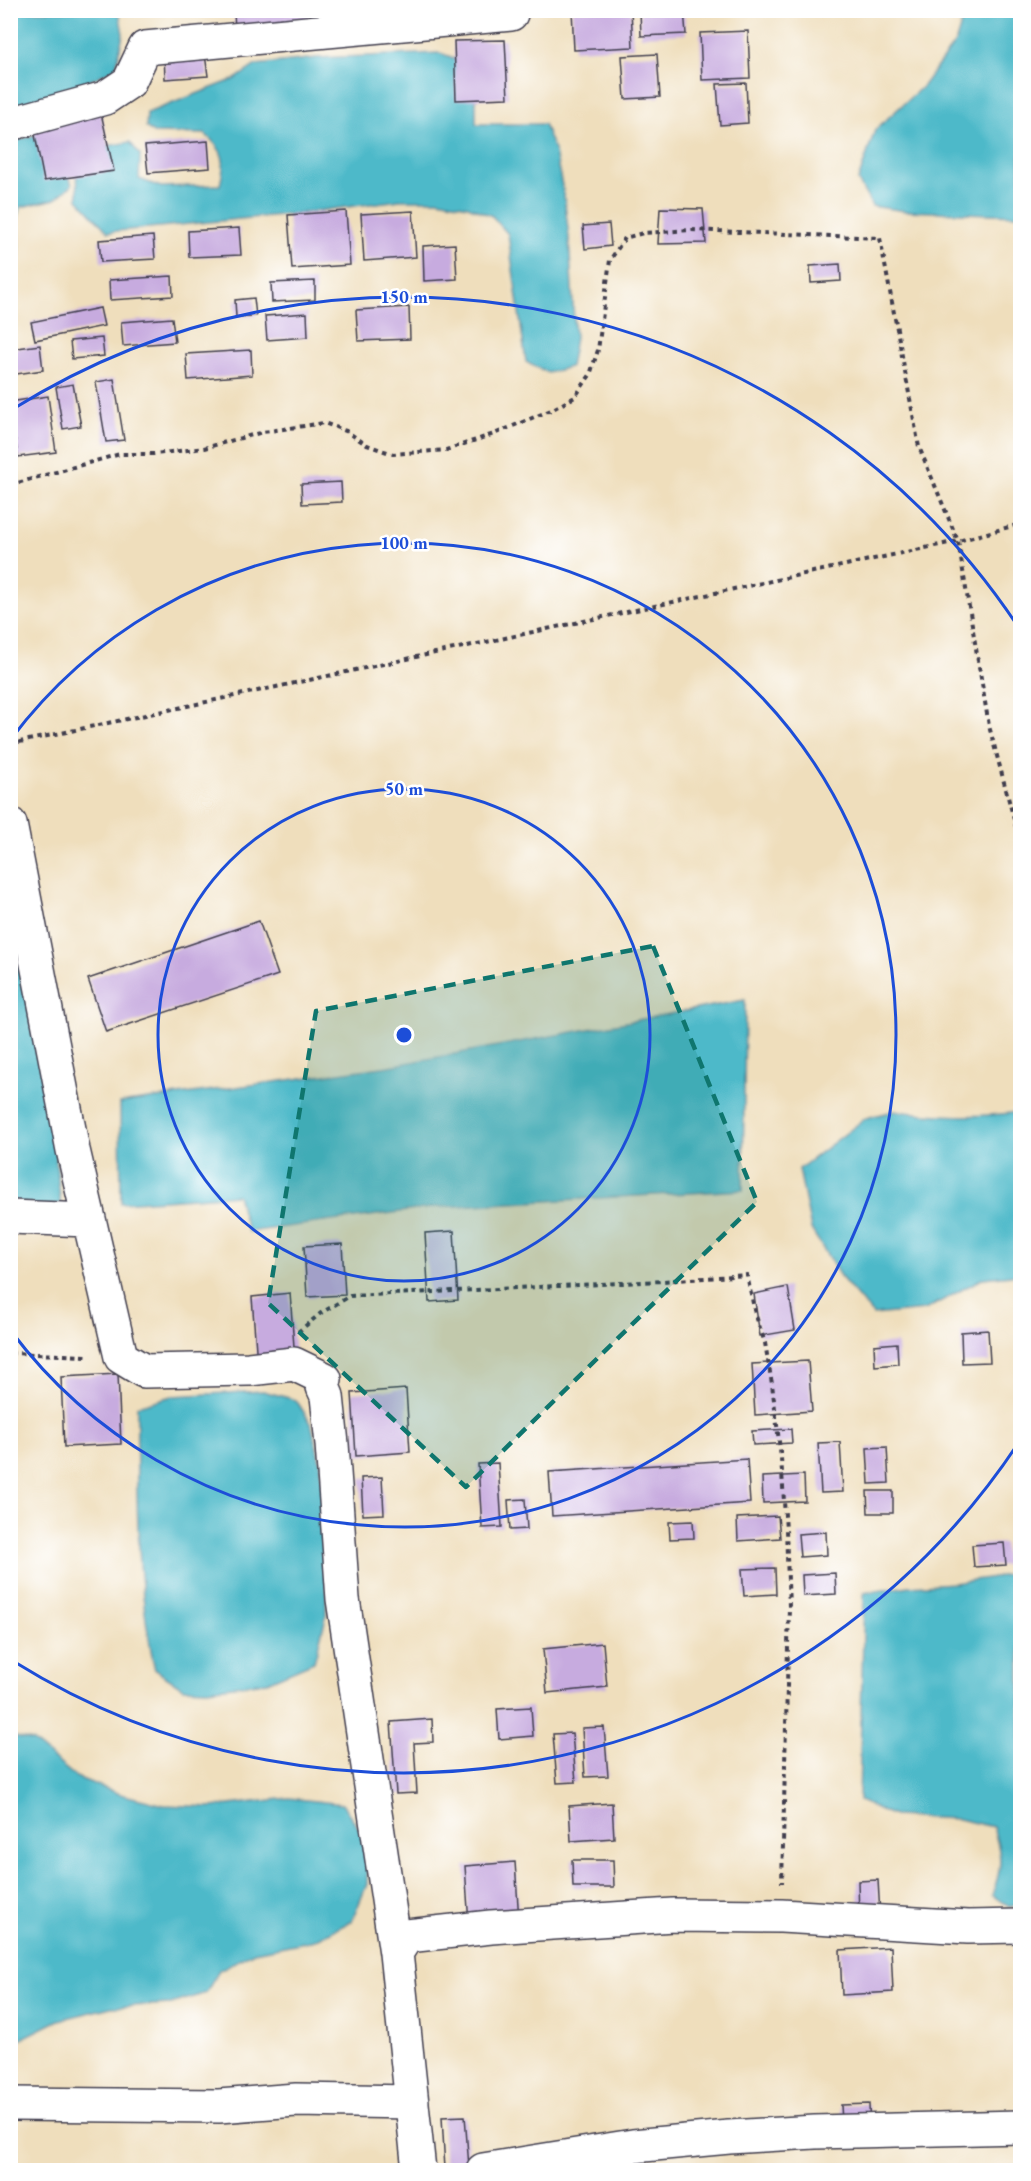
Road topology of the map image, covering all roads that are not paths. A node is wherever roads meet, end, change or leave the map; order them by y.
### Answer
1 (511, 14) dead end
2 (10, 124) edge
3 (10, 824) edge
4 (10, 1217) edge
5 (88, 1220) junction
6 (1020, 1926) edge
7 (396, 1953) junction
8 (412, 2102) junction
9 (10, 2104) edge
10 (1020, 2127) edge
11 (419, 2170) edge
12 (483, 2170) edge

1 - 2 street
3 - 5 street
4 - 5 street
5 - 7 street
6 - 7 street
7 - 8 street
8 - 9 street
8 - 11 street
10 - 12 street

